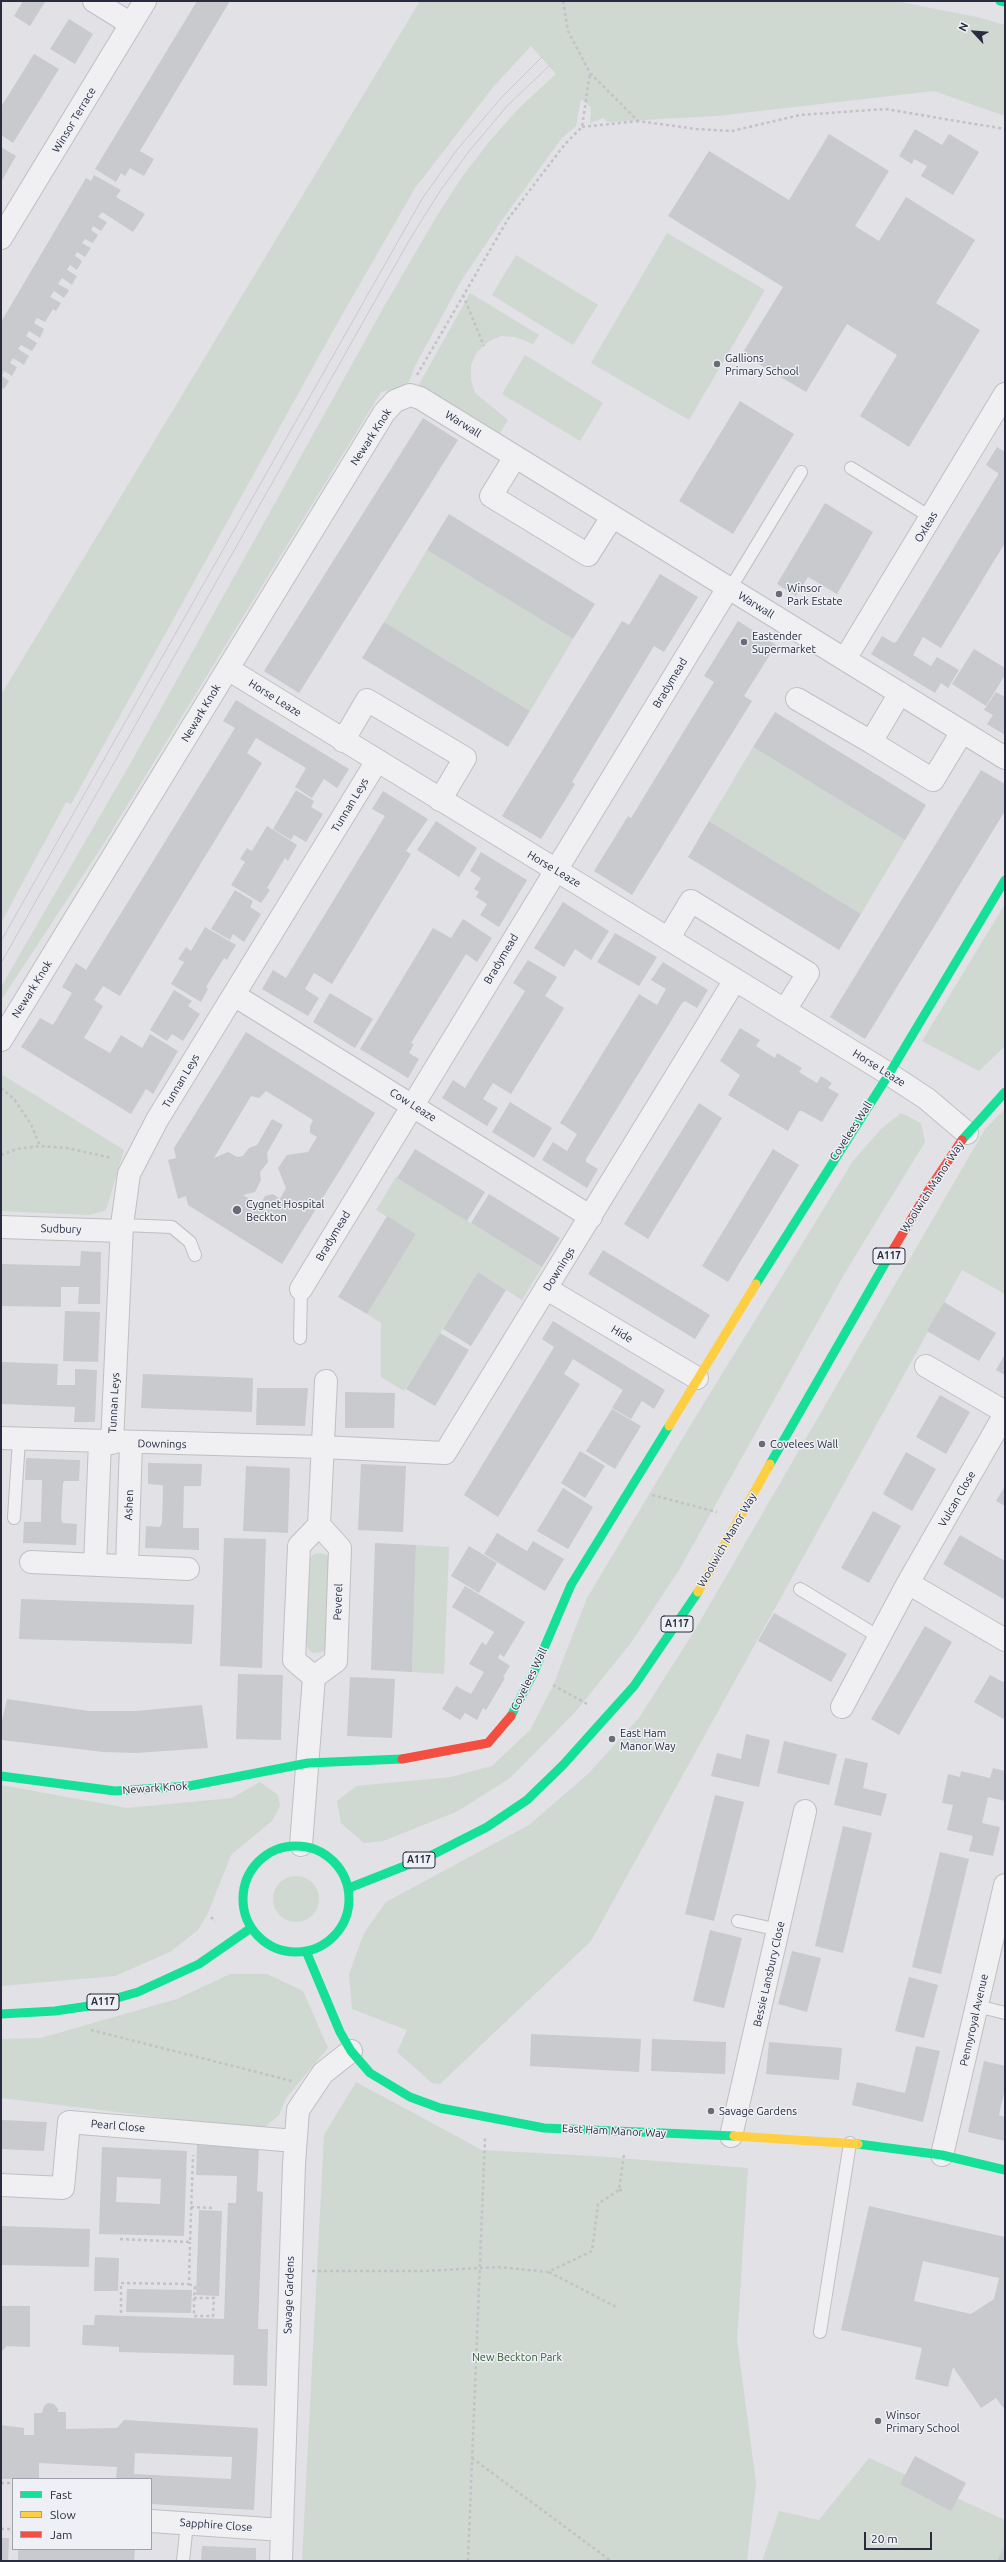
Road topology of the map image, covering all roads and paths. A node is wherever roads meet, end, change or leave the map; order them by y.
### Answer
1 (94, 1) edge
2 (145, 1) edge
3 (563, 1) edge
4 (1000, 1) edge
5 (1005, 2) edge
6 (131, 24) junction
7 (590, 73) junction
8 (638, 120) junction
9 (582, 127) junction
10 (1005, 128) edge
11 (2, 232) edge
12 (463, 294) junction
13 (484, 346) dead end
14 (1005, 394) edge
15 (410, 395) junction
16 (998, 423) edge
17 (515, 457) junction
18 (851, 468) dead end
19 (801, 472) dead end
20 (612, 516) junction
21 (932, 518) junction
22 (729, 589) junction
23 (844, 659) junction
24 (228, 669) junction
25 (900, 693) junction
26 (797, 699) dead end
27 (962, 732) junction
28 (343, 741) junction
29 (871, 742) junction
30 (1005, 758) edge
31 (377, 761) junction
32 (440, 800) junction
33 (556, 870) junction
34 (1005, 880) edge
35 (668, 939) junction
36 (735, 980) junction
37 (234, 995) junction
38 (785, 1010) junction
39 (1, 1040) edge
40 (889, 1074) junction
41 (1, 1088) edge
42 (1005, 1092) edge
43 (412, 1104) junction
44 (967, 1133) junction
45 (40, 1146) junction
46 (1, 1155) edge
47 (113, 1158) dead end
48 (591, 1217) junction
49 (1, 1227) edge
50 (122, 1228) junction
51 (195, 1255) dead end
52 (301, 1289) joint
53 (547, 1289) junction
54 (300, 1338) dead end
55 (926, 1366) dead end
56 (697, 1378) junction
57 (326, 1381) dead end
58 (1005, 1413) edge
59 (10, 1438) edge
60 (114, 1443) junction
61 (322, 1447) junction
62 (628, 1490) junction
63 (720, 1513) dead end
64 (14, 1518) dead end
65 (319, 1525) junction
66 (31, 1562) dead end
67 (95, 1565) junction
68 (127, 1566) junction
69 (188, 1569) dead end
70 (908, 1583) junction
71 (800, 1589) dead end
72 (879, 1637) junction
73 (1005, 1640) edge
74 (533, 1674) junction
75 (314, 1677) junction
76 (591, 1707) dead end
77 (842, 1707) dead end
78 (308, 1763) junction
79 (1, 1776) edge
80 (805, 1811) dead end
81 (301, 1845) junction
82 (1005, 1885) edge
83 (348, 1888) junction
84 (211, 1917) dead end
85 (738, 1921) dead end
86 (215, 1922) dead end
87 (251, 1928) junction
88 (779, 1930) junction
89 (306, 1951) junction
90 (977, 2006) junction
91 (1005, 2013) edge
92 (1, 2014) edge
93 (90, 2029) dead end
94 (351, 2051) junction
95 (309, 2092) junction
96 (486, 2118) junction
97 (627, 2132) junction
98 (194, 2133) junction
99 (732, 2136) junction
100 (295, 2141) junction
101 (850, 2143) junction
102 (942, 2155) junction
103 (1005, 2170) edge
104 (1, 2185) edge
105 (619, 2190) junction
106 (625, 2190) dead end
107 (191, 2207) junction
108 (213, 2208) dead end
109 (120, 2239) dead end
110 (190, 2242) junction
111 (480, 2268) junction
112 (311, 2271) dead end
113 (548, 2272) junction
114 (190, 2284) junction
115 (194, 2298) junction
116 (618, 2308) dead end
117 (121, 2313) dead end
118 (820, 2332) dead end
119 (472, 2458) junction
120 (1, 2482) edge
121 (12, 2483) edge
122 (152, 2521) edge
123 (187, 2523) junction
124 (1, 2529) edge
125 (12, 2529) edge
126 (282, 2530) junction
127 (183, 2561) edge
128 (280, 2561) edge
129 (468, 2561) edge
130 (611, 2561) edge

1 - 6 street
2 - 6 street, Winsor Terrace
3 - 7 path
4 - 5 main road
6 - 11 street, Winsor Terrace
7 - 8 path
7 - 9 path
8 - 9 path
8 - 10 path
9 - 12 path
12 - 13 path
12 - 15 path
14 - 16 street, Oxleas
15 - 17 street, Warwall
15 - 24 street, Newark Knok
16 - 21 street, Oxleas
17 - 20 street, Warwall
17 - 20 street
18 - 21 lane
19 - 22 lane
20 - 22 street, Warwall
21 - 23 street, Oxleas
22 - 23 street, Warwall
22 - 33 street, Bradymead
23 - 25 street, Warwall
24 - 28 street, Horse Leaze
24 - 39 street, Newark Knok
25 - 27 street, Warwall
25 - 29 street
26 - 29 street
27 - 29 street
27 - 30 street, Warwall
28 - 31 street, Horse Leaze
28 - 32 street
31 - 32 street, Horse Leaze
31 - 37 street, Tunnan Leys
32 - 33 street, Horse Leaze
33 - 35 street, Horse Leaze
33 - 43 street, Bradymead
34 - 40 main road, Covelees Wall
35 - 36 street, Horse Leaze
35 - 38 street
36 - 38 street, Horse Leaze
36 - 48 street, Downings
37 - 43 street, Cow Leaze
37 - 50 street, Tunnan Leys
38 - 40 street, Horse Leaze
40 - 44 street, Horse Leaze
40 - 56 main road, Covelees Wall
41 - 45 path
42 - 44 main road, Woolwich Manor Way / A117
43 - 48 street, Cow Leaze
43 - 52 street, Bradymead
44 - 83 main road, Woolwich Manor Way / A117
45 - 46 path
45 - 47 path
48 - 53 street, Downings
49 - 50 street, Sudbury
50 - 51 lane
50 - 60 street, Tunnan Leys
52 - 54 lane, Bradymead
53 - 56 street, Hide
53 - 61 street, Downings
55 - 58 street, Vulcan Close
56 - 62 main road, Covelees Wall
57 - 61 street
58 - 70 street, Vulcan Close
59 - 60 street, Downings
59 - 64 lane
60 - 61 street, Downings
60 - 67 street
60 - 68 street, Ashen
61 - 65 street
62 - 63 path
62 - 74 main road, Covelees Wall
65 - 75 street
65 - 75 street, Peverel
66 - 67 street
67 - 68 street
68 - 69 street
70 - 72 street, Vulcan Close
70 - 73 street
71 - 72 lane
72 - 77 street, Vulcan Close
74 - 76 path
74 - 78 main road, Covelees Wall
75 - 78 street
78 - 79 main road, Newark Knok
78 - 81 street
80 - 88 street, Bessie Lansbury Close
81 - 83 main road
81 - 87 main road
82 - 90 street, Pennyroyal Avenue
83 - 89 main road
84 - 86 path
85 - 88 lane
87 - 89 main road
87 - 92 main road, A117
88 - 99 street, Bessie Lansbury Close
89 - 94 main road, East Ham Manor Way
90 - 91 lane
90 - 102 street, Pennyroyal Avenue
93 - 95 path
94 - 95 street, Savage Gardens
94 - 96 main road, East Ham Manor Way
95 - 100 street, Savage Gardens
96 - 97 main road, East Ham Manor Way
96 - 111 path
97 - 99 main road, East Ham Manor Way
97 - 105 path
98 - 100 street, Pearl Close
98 - 104 street, Pearl Close
98 - 107 path
99 - 101 main road, East Ham Manor Way
100 - 126 street, Savage Gardens
101 - 102 main road, East Ham Manor Way
101 - 118 lane
102 - 103 main road, East Ham Manor Way
105 - 106 path
105 - 113 path
107 - 108 path
107 - 110 path
109 - 110 path
110 - 114 path
111 - 112 path
111 - 113 path
111 - 119 path
113 - 116 path
114 - 115 path
114 - 117 path
115 - 115 path
119 - 129 path
119 - 130 path
120 - 121 path
122 - 123 street, Sapphire Close
123 - 126 street, Sapphire Close
123 - 127 lane
124 - 125 path
126 - 128 street, Savage Gardens

